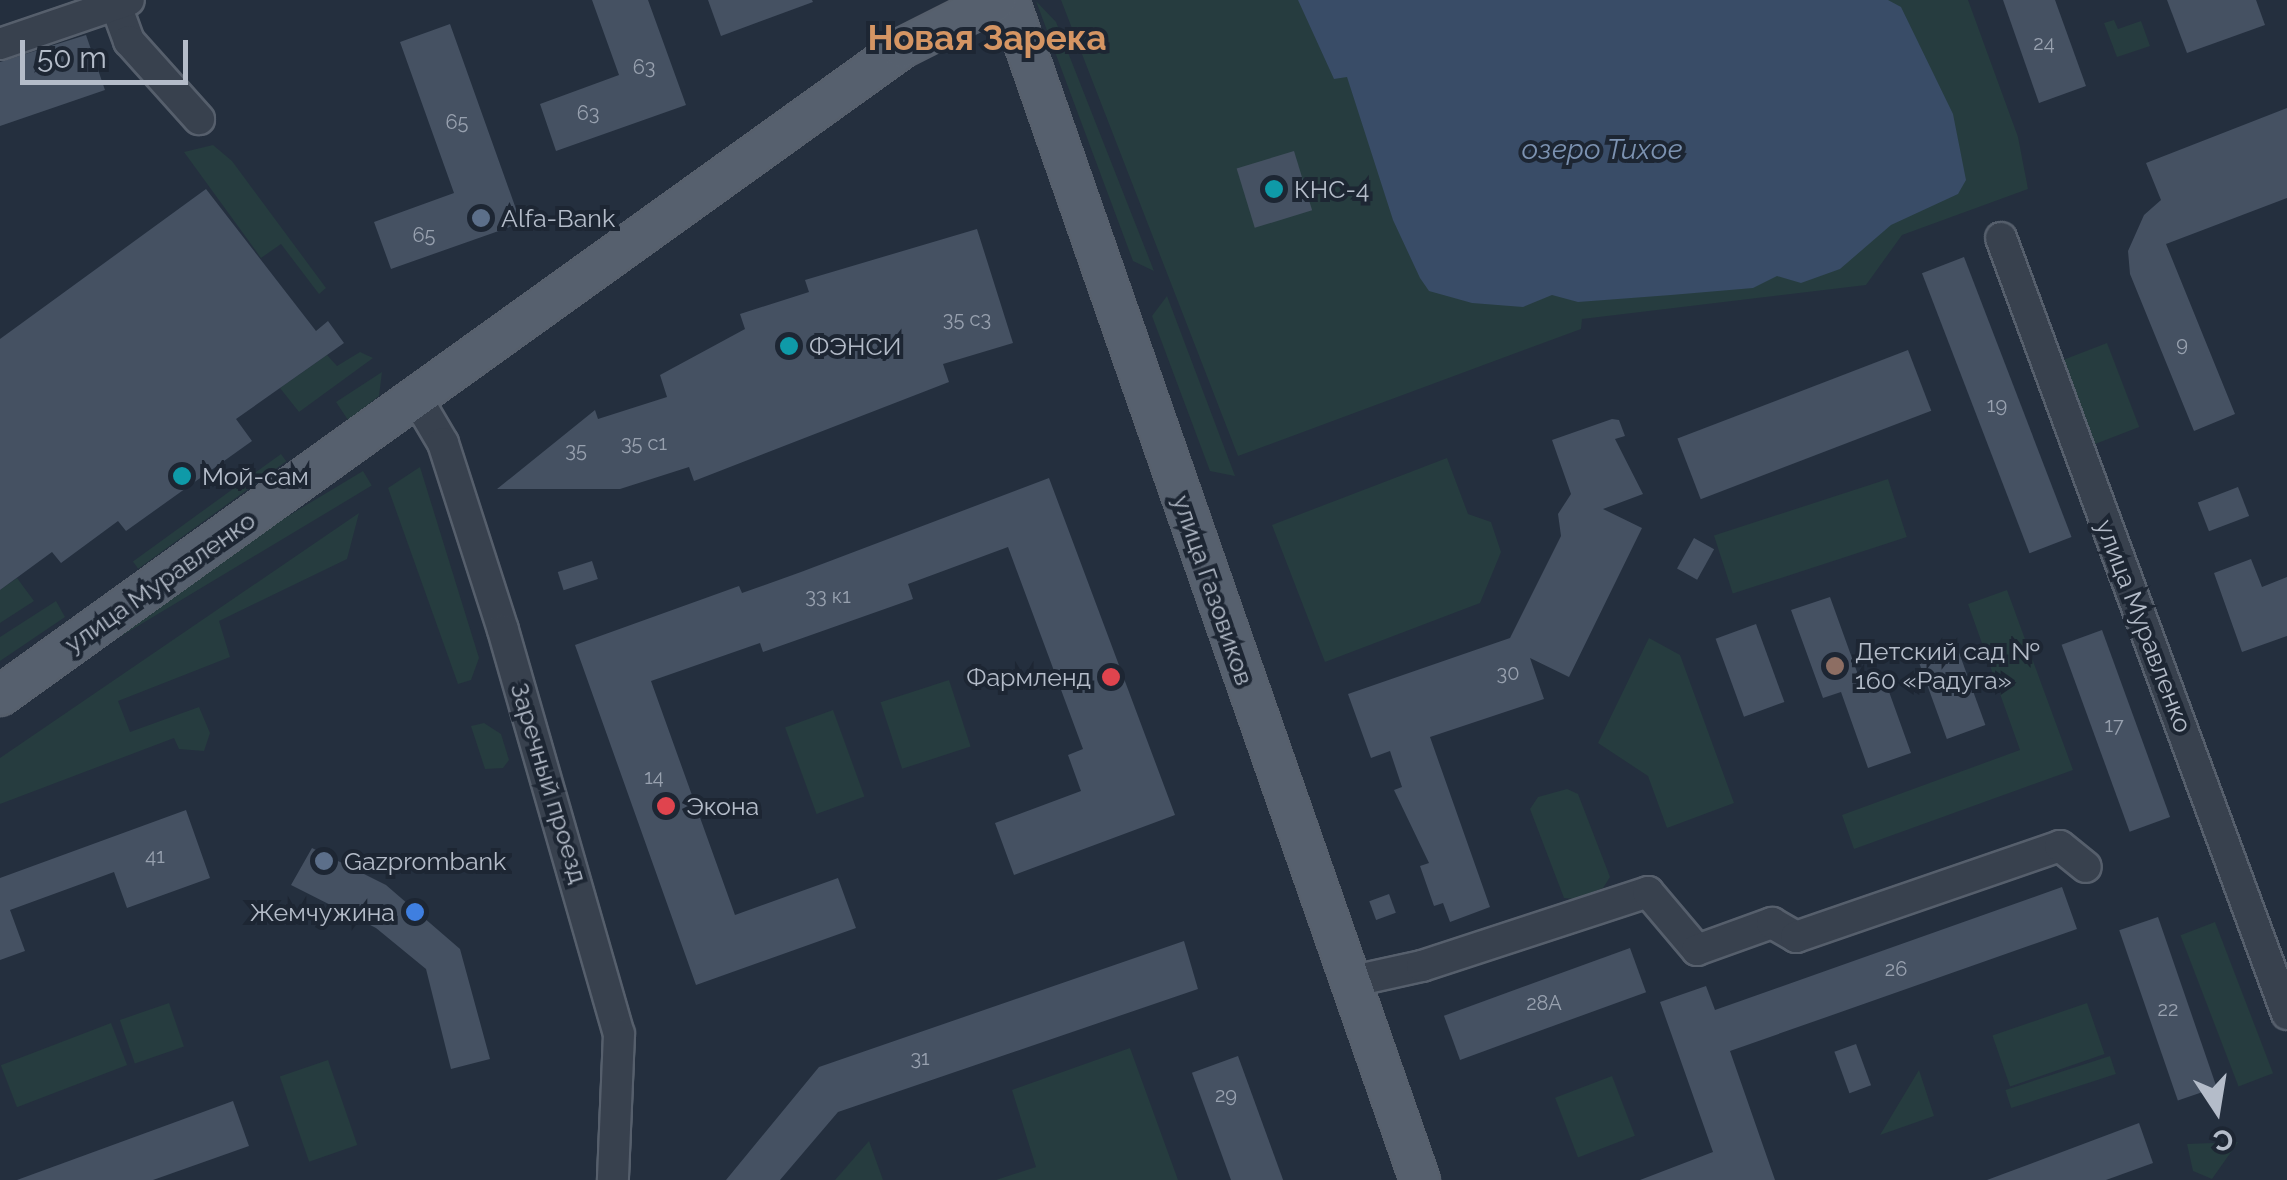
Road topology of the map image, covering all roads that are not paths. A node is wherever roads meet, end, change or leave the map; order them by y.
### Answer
1 (997, 0) edge
2 (1009, 0) edge
3 (120, 2) edge
4 (0, 44) edge
5 (200, 119) dead end
6 (2001, 238) dead end
7 (417, 399) junction
8 (0, 696) edge
9 (2086, 867) dead end
10 (1349, 982) junction
11 (2287, 1014) edge
12 (613, 1180) edge
13 (1420, 1180) edge

1 - 7 main road
2 - 10 main road, улица Газовиков
3 - 4 street
3 - 5 street
6 - 11 street, улица Муравленко
7 - 8 main road, улица Муравленко
7 - 12 street, Заречный проезд
9 - 10 street
10 - 13 main road, улица Газовиков

